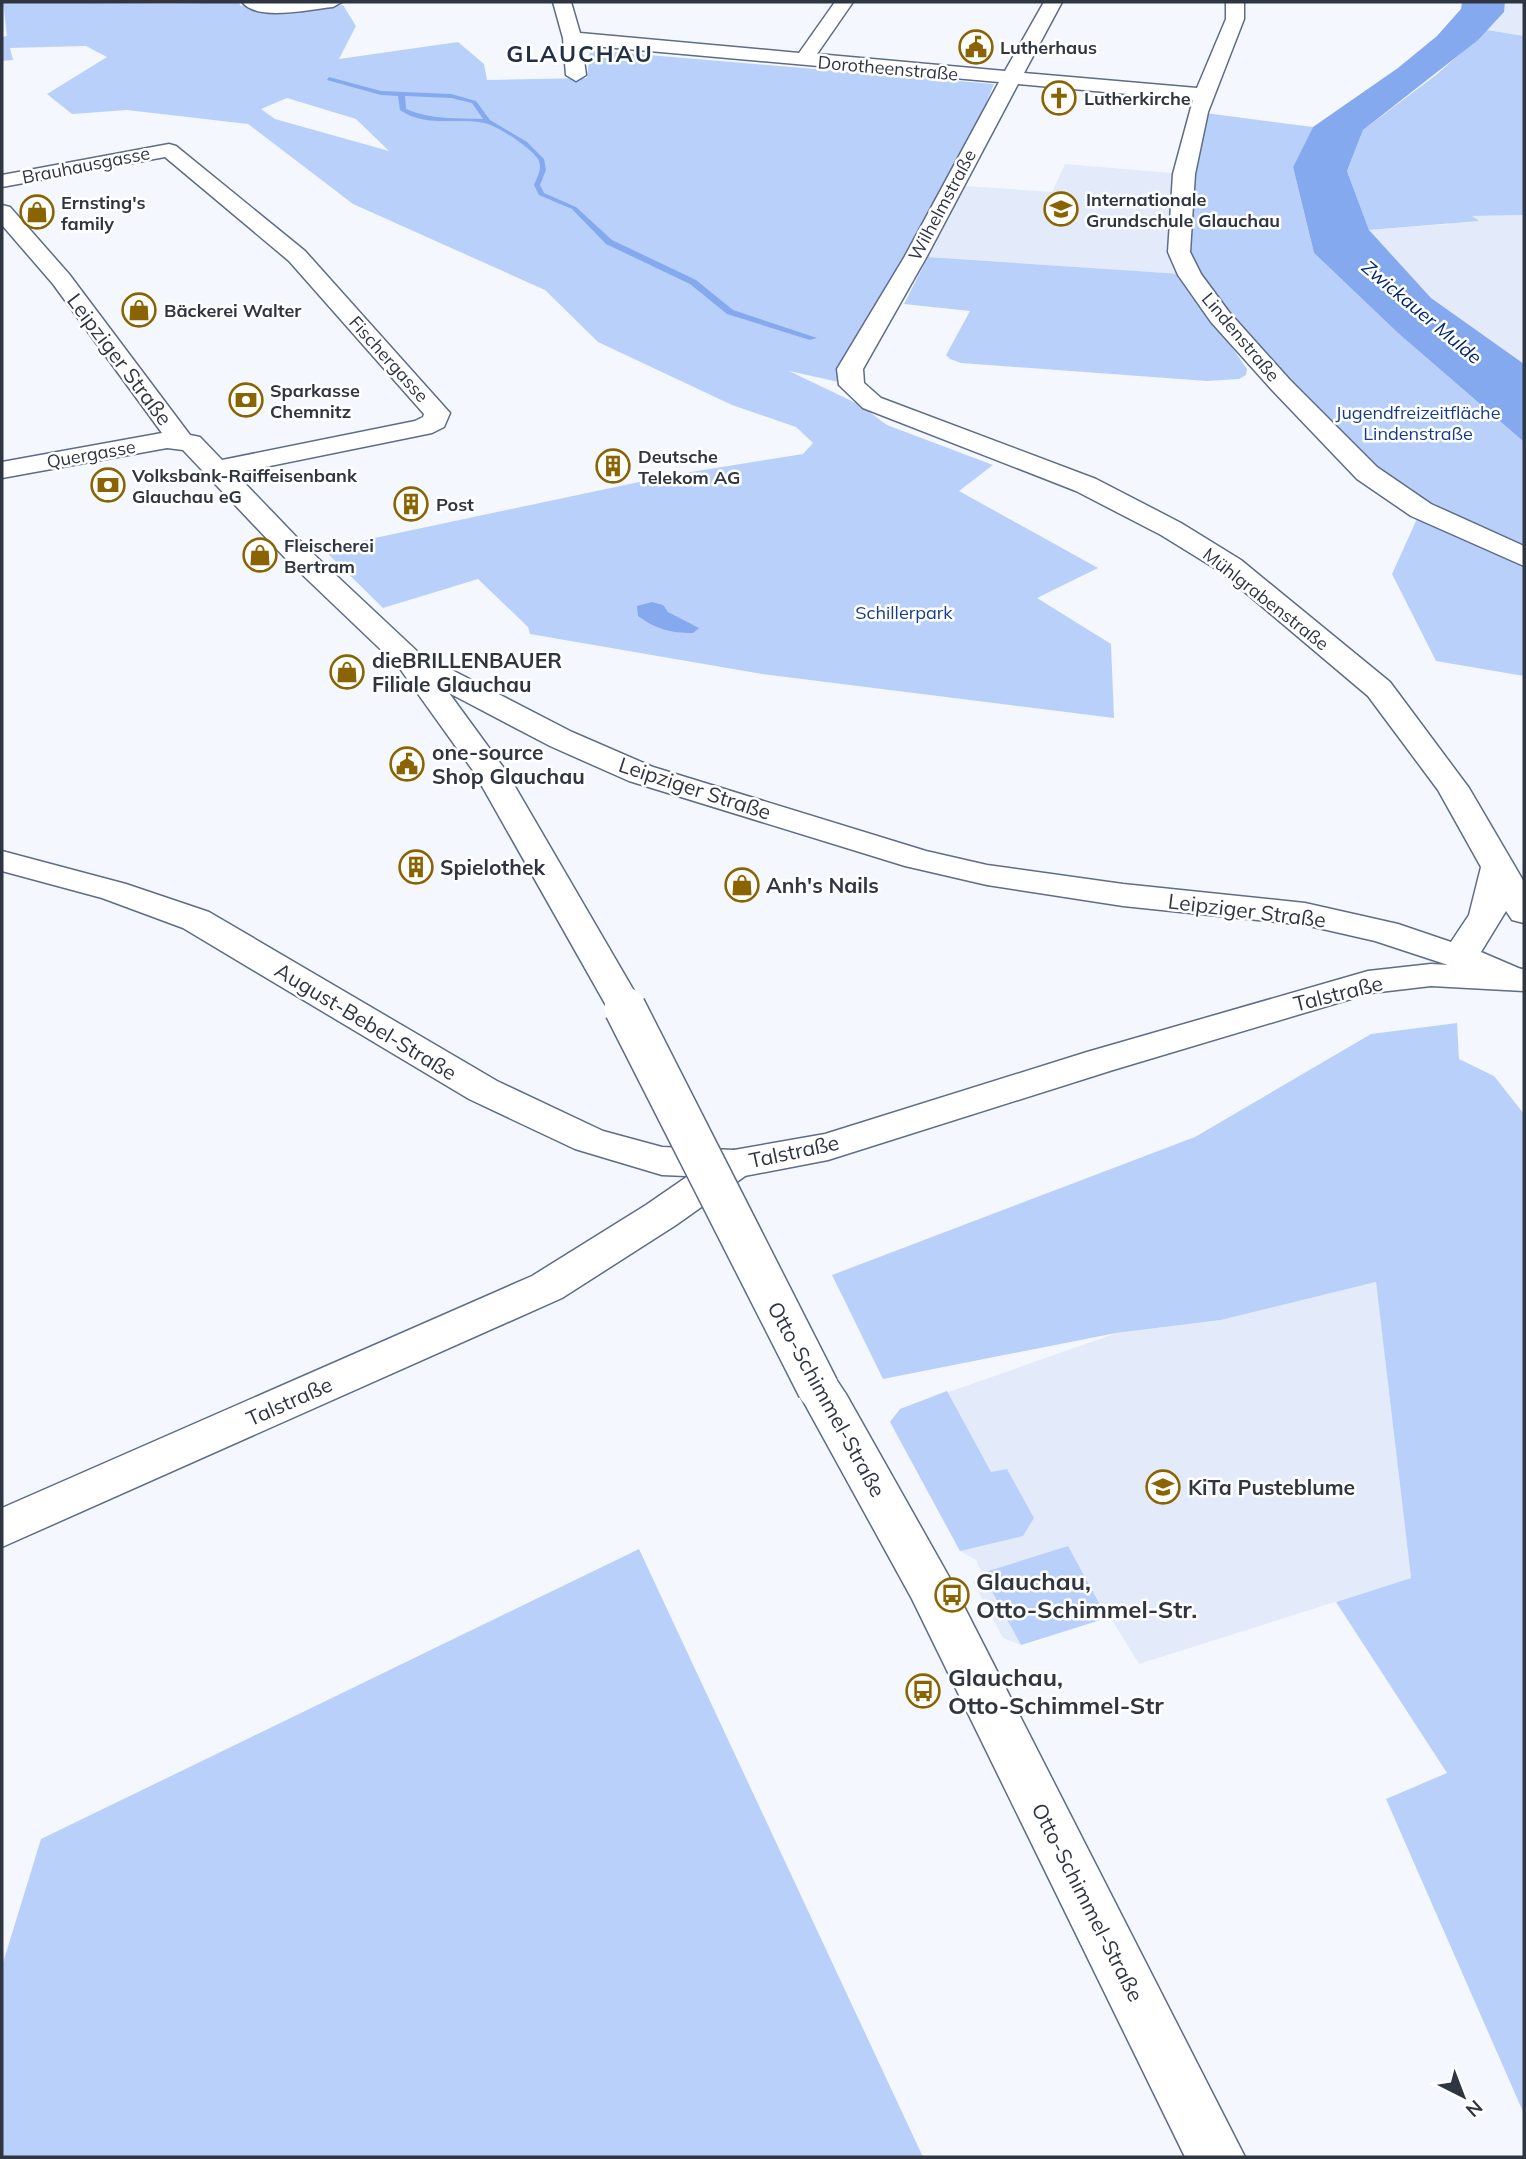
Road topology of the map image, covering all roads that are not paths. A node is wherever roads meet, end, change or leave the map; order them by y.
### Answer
1 (333, 2) edge
2 (844, 2) edge
3 (1053, 2) edge
4 (1228, 2) edge
5 (1236, 2) edge
6 (560, 3) edge
7 (257, 5) edge
8 (572, 38) junction
9 (804, 60) junction
10 (576, 75) dead end
11 (1011, 78) junction
12 (1204, 95) junction
13 (169, 150) joint
14 (2, 181) edge
15 (2, 212) edge
16 (872, 403) joint
17 (181, 441) junction
18 (217, 469) junction
19 (2, 470) edge
20 (1524, 557) edge
21 (408, 659) junction
22 (2, 861) edge
23 (1499, 867) junction
24 (1524, 912) edge
25 (1458, 956) junction
26 (1517, 979) edge
27 (734, 1164) junction
28 (2, 1528) edge
29 (1216, 2157) edge

1 - 7 street
2 - 9 street
3 - 11 street, Wilhelmstraße
4 - 5 street
5 - 12 street, Lindenstraße
6 - 8 street
8 - 9 street, Dorotheenstraße
8 - 10 street
9 - 11 street, Dorotheenstraße
11 - 12 street, Dorotheenstraße
11 - 16 street, Wilhelmstraße
12 - 20 street, Lindenstraße
13 - 14 street, Brauhausgasse
13 - 18 street, Fischergasse
15 - 17 street, Leipziger Straße
16 - 23 street, Mühlgrabenstraße
17 - 18 street, Leipziger Straße
17 - 19 street, Quergasse
18 - 21 street, Leipziger Straße
21 - 25 street, Leipziger Straße
21 - 29 street, Otto-Schimmel-Straße, bridge
22 - 27 street, August-Bebel-Straße
23 - 24 street, Mühlgrabenstraße
23 - 25 street
25 - 26 street, Leipziger Straße
26 - 27 street, Talstraße
27 - 28 street, Talstraße

